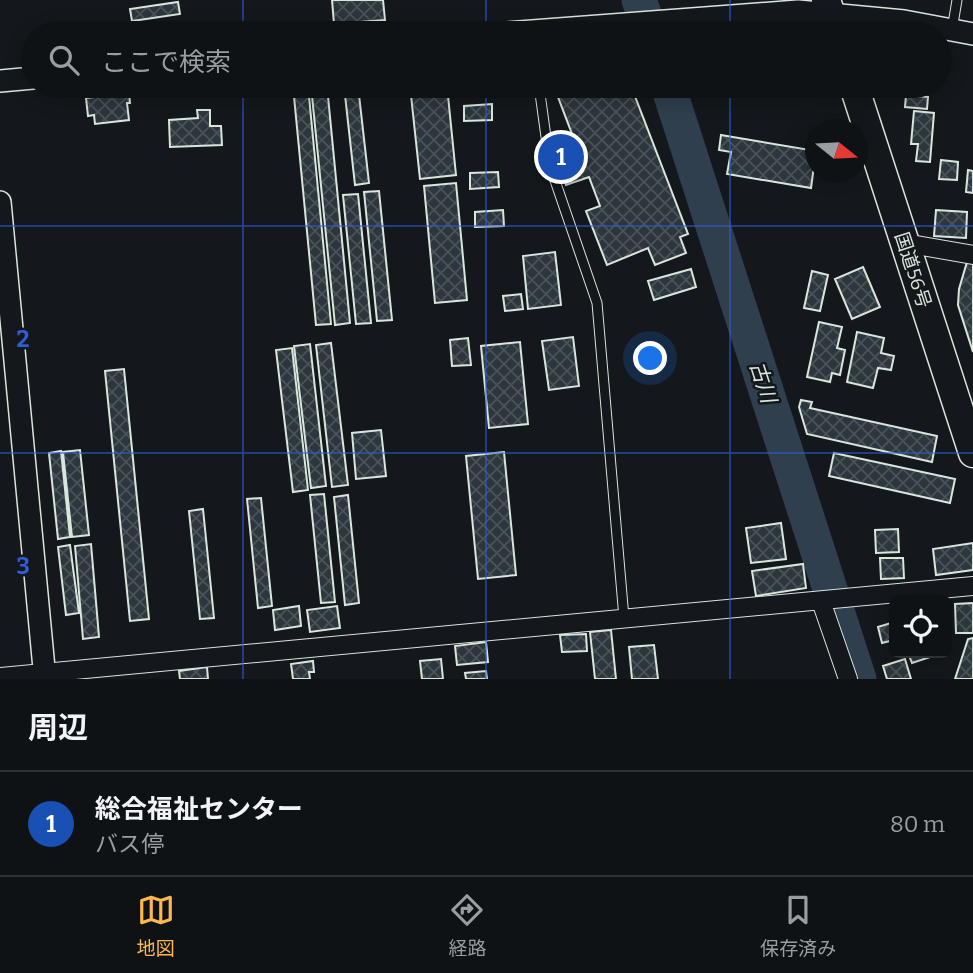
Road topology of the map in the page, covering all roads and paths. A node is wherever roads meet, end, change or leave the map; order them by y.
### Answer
1 (957, 0) edge
2 (831, 15) edge
3 (673, 21) edge
4 (904, 21) edge
5 (952, 30) joint
6 (973, 34) edge
7 (21, 79) edge
8 (0, 81) edge
9 (541, 98) edge
10 (858, 98) edge
11 (0, 202) edge
12 (905, 243) junction
13 (973, 256) edge
14 (973, 453) edge
15 (973, 586) edge
16 (824, 600) junction
17 (624, 618) junction
18 (45, 676) edge
19 (0, 677) edge
20 (848, 679) edge

1 - 5 lane
2 - 3 street
2 - 4 street
5 - 6 street
7 - 8 street
9 - 17 lane
10 - 12 highway, 国道56号
11 - 18 street
12 - 13 street
12 - 14 highway, 国道56号
15 - 16 street
16 - 17 street
16 - 20 street
17 - 18 street
18 - 19 street

